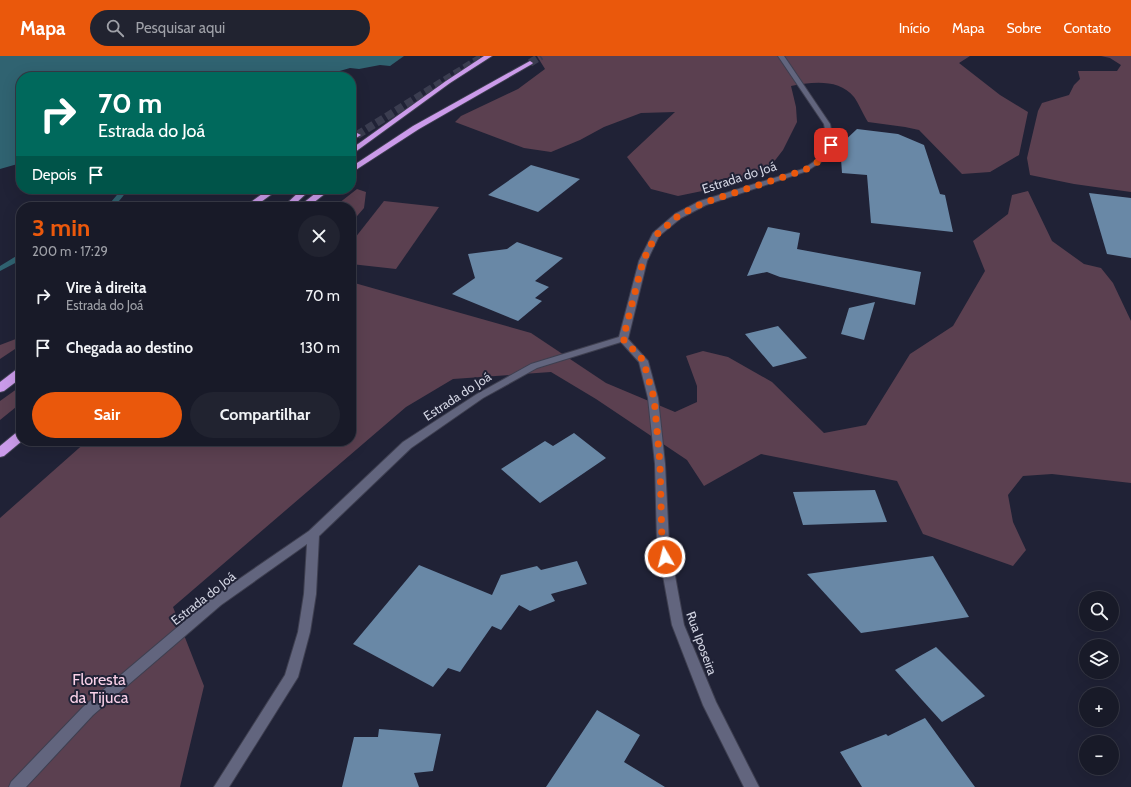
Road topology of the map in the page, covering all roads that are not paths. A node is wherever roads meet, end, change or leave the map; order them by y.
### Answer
1 (489, 56) edge
2 (781, 56) edge
3 (530, 63) tunnel mouth
4 (356, 149) edge
5 (356, 167) edge
6 (268, 194) edge
7 (302, 194) edge
8 (320, 194) edge
9 (256, 202) edge
10 (292, 202) edge
11 (309, 202) edge
12 (623, 339) junction
13 (16, 376) edge
14 (0, 388) edge
15 (16, 439) edge
16 (0, 453) edge
17 (313, 534) junction
18 (16, 787) edge
19 (221, 787) edge
20 (752, 787) edge

1 - 4 highway
2 - 12 street, Estrada do Joá
3 - 5 highway
6 - 9 highway
7 - 10 highway
8 - 11 highway
12 - 17 street, Estrada do Joá
12 - 20 street, Rua Iposeira
13 - 14 highway
15 - 16 highway
17 - 18 street, Estrada do Joá
17 - 19 street

